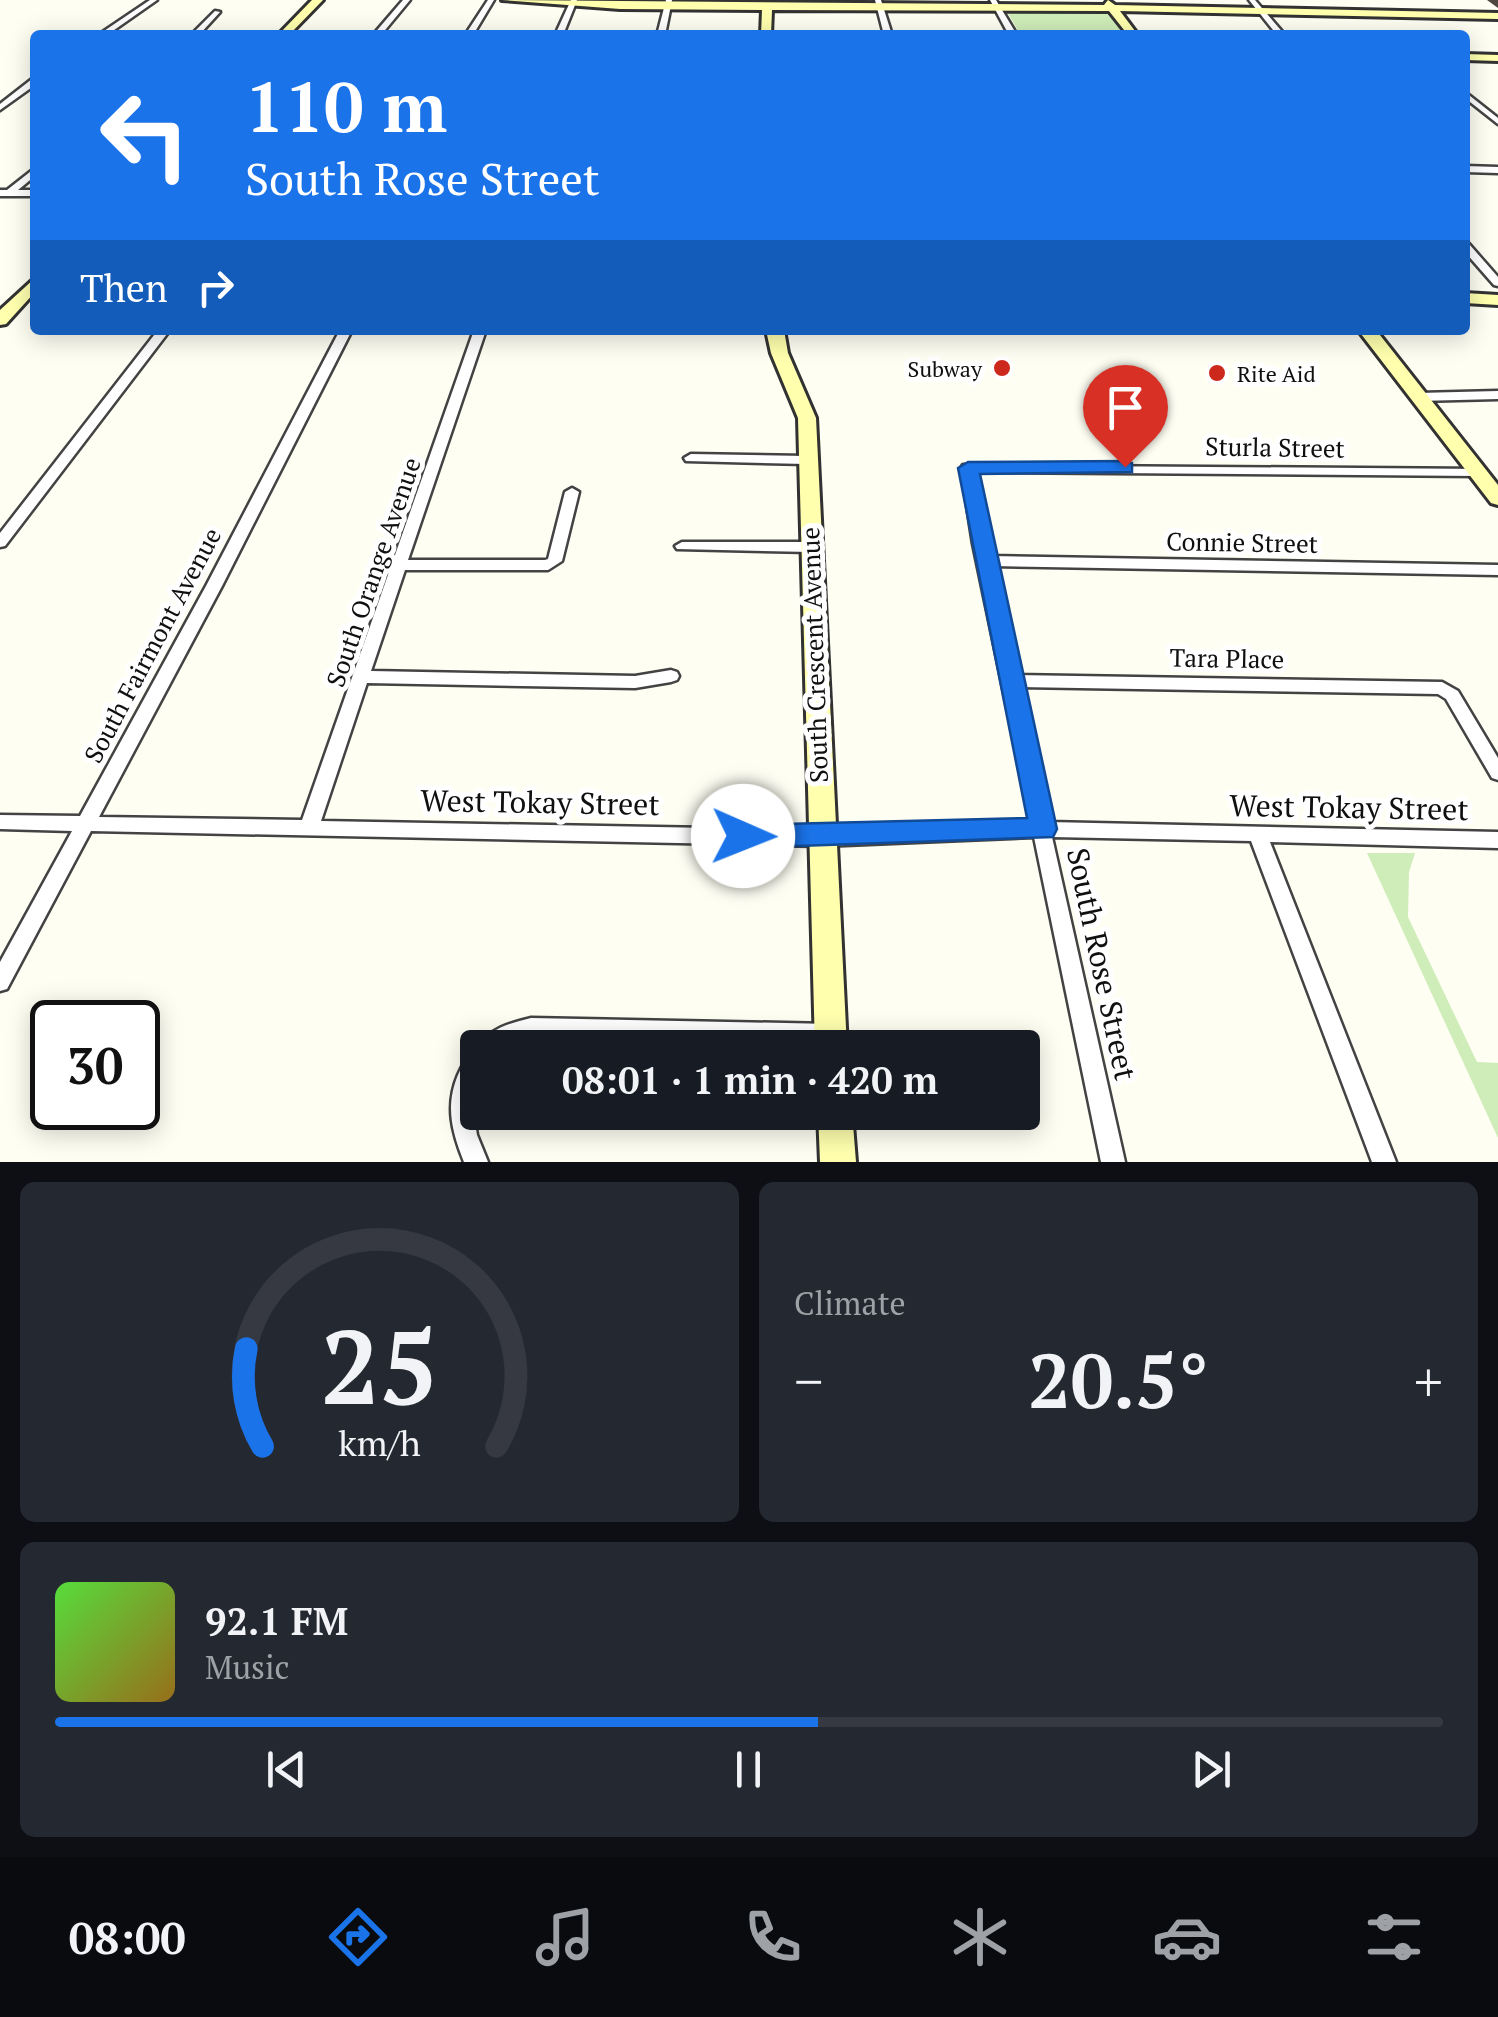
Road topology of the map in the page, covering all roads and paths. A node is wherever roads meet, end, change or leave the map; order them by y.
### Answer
1 (154, 0) edge
2 (318, 0) edge
3 (408, 0) edge
4 (491, 0) edge
5 (507, 0) edge
6 (1252, 0) edge
7 (1476, 0) edge
8 (573, 2) edge
9 (668, 3) edge
10 (767, 3) edge
11 (879, 3) edge
12 (995, 4) edge
13 (1109, 4) edge
14 (1262, 11) junction
15 (217, 12) dead end
16 (1498, 16) edge
17 (109, 30) edge
18 (200, 30) edge
19 (288, 30) edge
20 (381, 30) edge
21 (472, 30) edge
22 (561, 30) edge
23 (662, 30) edge
24 (766, 30) edge
25 (887, 30) edge
26 (1011, 30) edge
27 (1129, 30) edge
28 (1278, 30) edge
29 (1470, 57) edge
30 (1498, 58) edge
31 (30, 85) edge
32 (1470, 98) edge
33 (1470, 107) edge
34 (0, 108) edge
35 (1481, 108) junction
36 (1498, 108) edge
37 (1498, 122) edge
38 (1470, 169) edge
39 (1498, 170) edge
40 (30, 175) edge
41 (5, 193) edge
42 (1470, 252) edge
43 (1498, 284) edge
44 (30, 288) edge
45 (0, 290) edge
46 (30, 290) edge
47 (1470, 299) edge
48 (1498, 303) edge
49 (1470, 306) edge
50 (0, 320) edge
51 (160, 335) edge
52 (343, 335) edge
53 (478, 335) edge
54 (776, 335) edge
55 (1371, 335) edge
56 (1498, 395) edge
57 (1418, 397) junction
58 (691, 458) dead end
59 (806, 460) junction
60 (1478, 472) junction
61 (970, 485) joint
62 (572, 492) dead end
63 (1498, 498) edge
64 (0, 543) edge
65 (682, 546) dead end
66 (812, 547) junction
67 (986, 561) junction
68 (399, 565) junction
69 (1498, 570) edge
70 (671, 676) dead end
71 (362, 677) junction
72 (1011, 681) junction
73 (1498, 773) edge
74 (0, 822) edge
75 (85, 826) junction
76 (308, 828) junction
77 (1043, 829) junction
78 (1258, 836) junction
79 (822, 838) junction
80 (1498, 840) edge
81 (0, 982) edge
82 (523, 1030) edge
83 (577, 1030) edge
84 (831, 1030) edge
85 (460, 1097) edge
86 (460, 1123) edge
87 (463, 1130) edge
88 (836, 1130) edge
89 (476, 1162) edge
90 (838, 1162) edge
91 (1113, 1162) edge
92 (1384, 1162) edge

1 - 17 street
2 - 19 street
3 - 20 street
4 - 21 street
5 - 8 street
6 - 14 street
7 - 16 street
8 - 9 street
8 - 22 street
9 - 10 street
9 - 23 street
10 - 11 street
10 - 24 street
11 - 12 street
11 - 25 street
12 - 13 street
12 - 26 street
13 - 14 street
13 - 27 street
14 - 16 street
14 - 28 street
15 - 18 street
29 - 30 street
31 - 34 street
32 - 35 street
33 - 35 street
35 - 36 street
35 - 37 street
38 - 39 street
40 - 41 street
42 - 43 street
44 - 45 street
46 - 50 street
47 - 48 street
48 - 49 street
51 - 64 street
52 - 75 street, South Fairmont Avenue
53 - 68 street, South Orange Avenue
54 - 59 street, South Crescent Avenue
55 - 57 street
56 - 57 street
57 - 60 street
58 - 59 street
59 - 66 street, South Crescent Avenue
60 - 61 street, Sturla Street
60 - 63 street
61 - 67 street, South Rose Street
62 - 68 street
65 - 66 street
66 - 79 street, South Crescent Avenue
67 - 69 street, Connie Street
67 - 72 street, South Rose Street
68 - 71 street, South Orange Avenue
70 - 71 street
71 - 76 street, South Orange Avenue
72 - 73 street, Tara Place
72 - 77 street, South Rose Street
74 - 75 street, West Tokay Street
75 - 76 street, West Tokay Street
75 - 81 street, South Fairmont Avenue
76 - 79 street, West Tokay Street
77 - 78 street, West Tokay Street
77 - 79 street, West Tokay Street
77 - 91 street, South Rose Street
78 - 80 street, West Tokay Street
78 - 92 street
79 - 84 street, South Crescent Avenue
82 - 83 street
85 - 86 street
87 - 89 street
88 - 90 street

